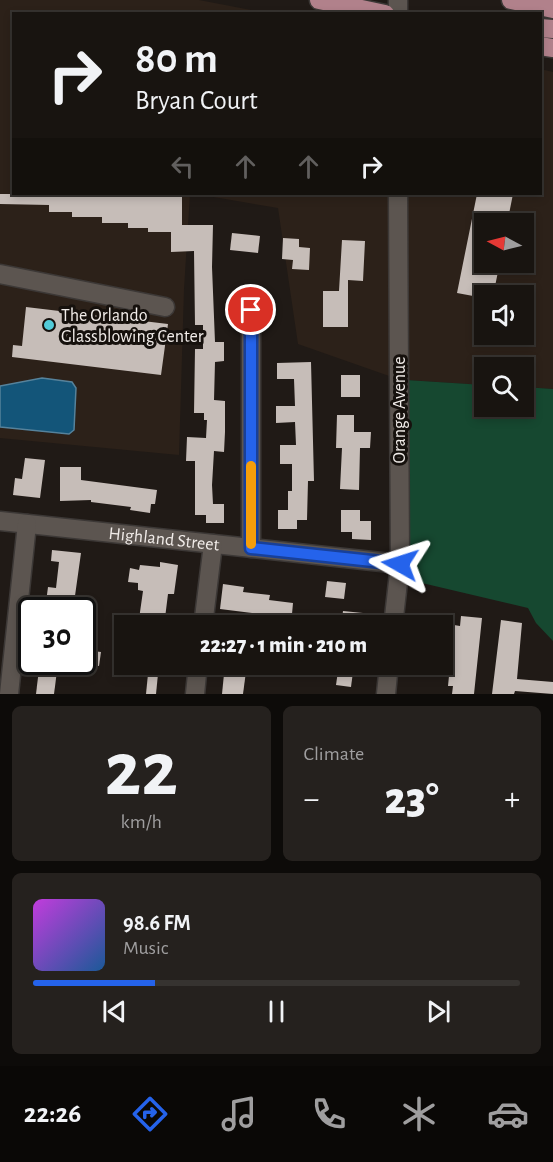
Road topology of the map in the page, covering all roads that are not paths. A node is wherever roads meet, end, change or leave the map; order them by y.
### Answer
1 (319, 0) edge
2 (511, 0) edge
3 (553, 9) edge
4 (376, 12) edge
5 (398, 195) edge
6 (0, 274) edge
7 (165, 307) dead end
8 (251, 310) dead end
9 (0, 521) edge
10 (27, 524) junction
11 (213, 544) junction
12 (251, 548) junction
13 (400, 564) junction
14 (204, 615) edge
15 (394, 615) edge
16 (197, 675) edge
17 (388, 675) edge
18 (9, 694) edge
19 (195, 694) edge
20 (386, 694) edge

1 - 4 main road
2 - 3 main road
5 - 13 street, Orange Avenue
6 - 7 street
8 - 12 street
9 - 10 street, Highland Street
10 - 11 street, Highland Street
10 - 18 street
11 - 12 street, Highland Street
11 - 14 street
12 - 13 street, Highland Street
13 - 15 street, Orange Avenue
16 - 19 street
17 - 20 street

